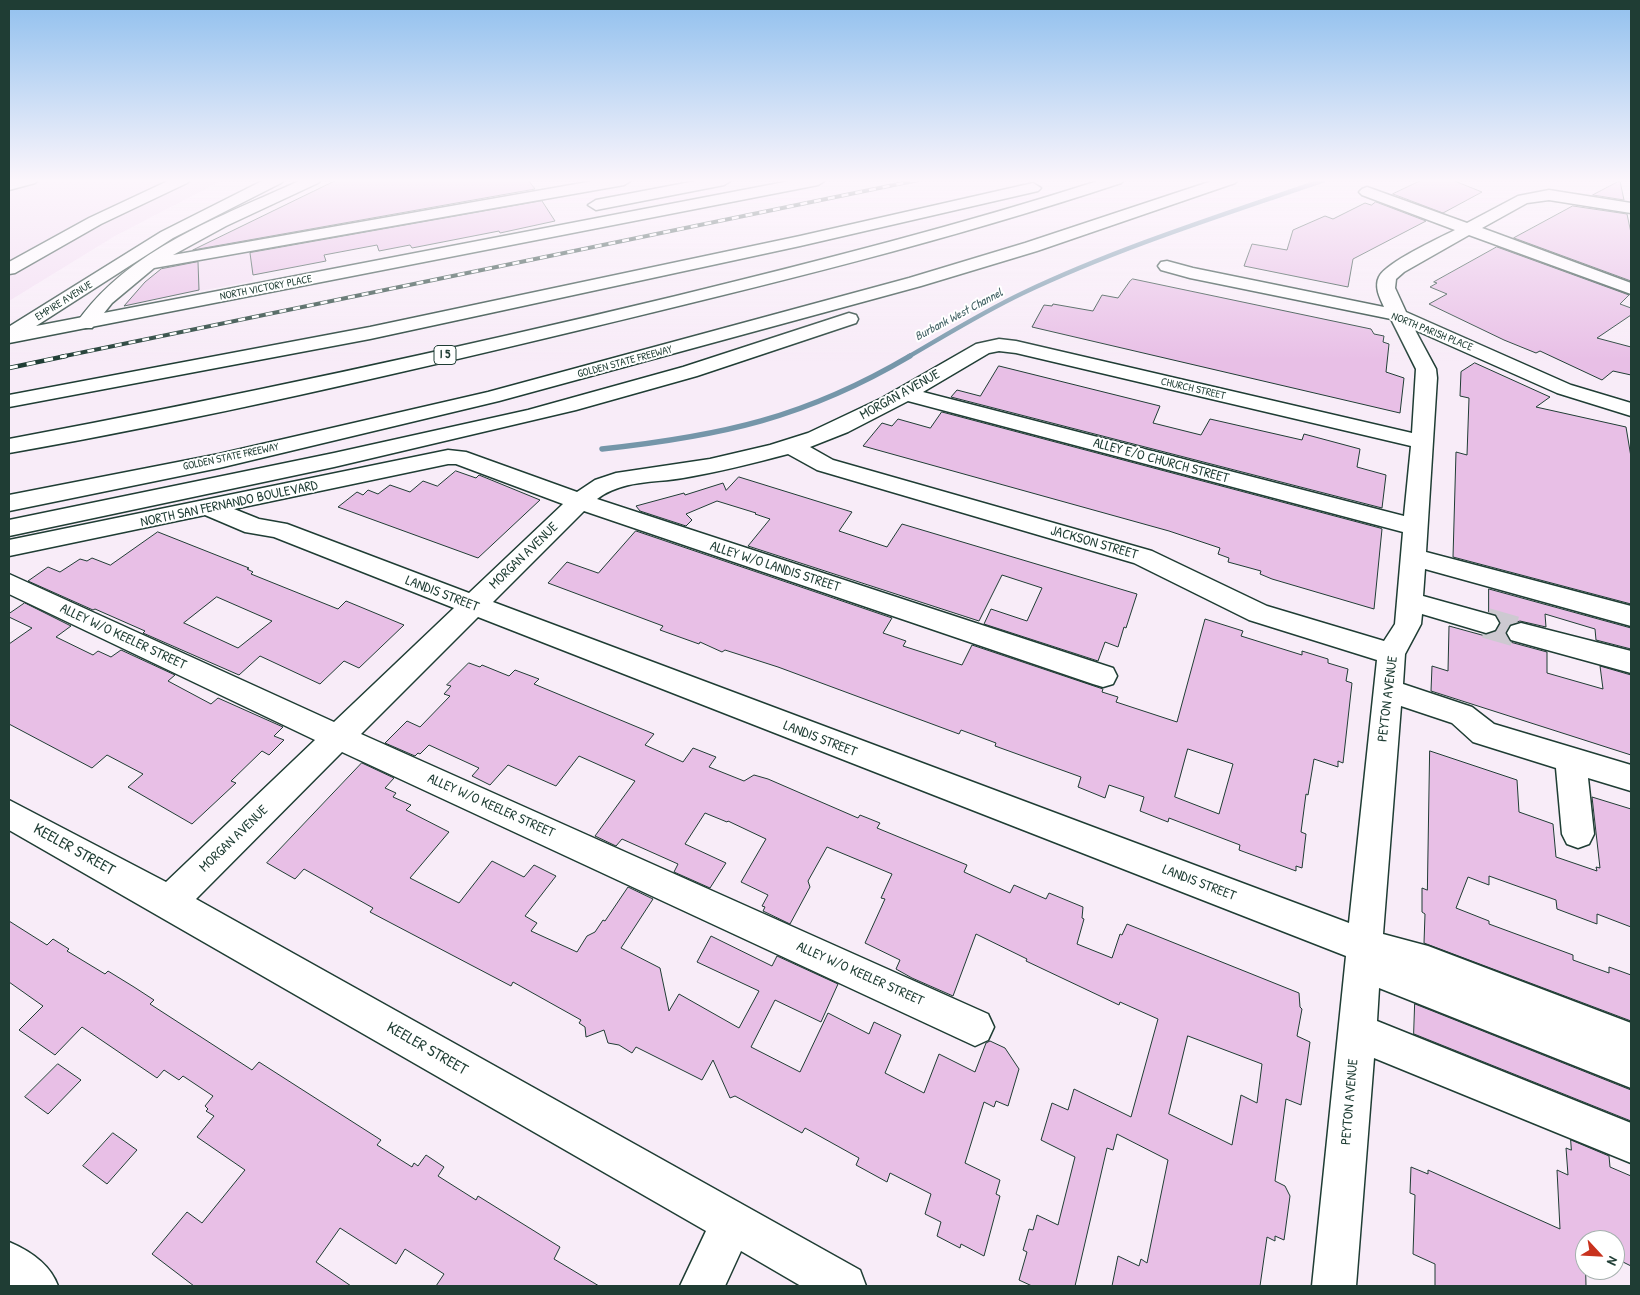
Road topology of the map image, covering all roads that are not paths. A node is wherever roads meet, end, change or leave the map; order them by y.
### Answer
1 (59, 240) edge
2 (134, 240) edge
3 (159, 240) edge
4 (193, 240) edge
5 (287, 240) edge
6 (509, 240) edge
7 (802, 240) edge
8 (915, 240) edge
9 (1002, 240) edge
10 (1051, 240) edge
11 (1450, 240) edge
12 (1497, 240) edge
13 (1032, 247) junction
14 (148, 263) junction
15 (1166, 266) dead end
16 (9, 268) edge
17 (1631, 290) edge
18 (9, 316) edge
19 (1397, 316) junction
20 (85, 324) junction
21 (9, 336) edge
22 (700, 342) junction
23 (966, 358) joint
24 (907, 392) junction
25 (9, 401) edge
26 (1631, 410) edge
27 (158, 418) junction
28 (1422, 442) junction
29 (9, 446) edge
30 (792, 446) junction
31 (448, 457) joint
32 (9, 463) edge
33 (290, 492) junction
34 (580, 501) junction
35 (9, 503) edge
36 (210, 508) junction
37 (1416, 527) junction
38 (9, 528) edge
39 (278, 530) junction
40 (9, 548) edge
41 (1414, 557) junction
42 (9, 583) edge
43 (1409, 601) junction
44 (472, 606) junction
45 (1631, 616) edge
46 (1486, 623) tunnel mouth
47 (1521, 632) tunnel mouth
48 (1391, 654) junction
49 (1631, 662) edge
50 (1103, 676) dead end
51 (1388, 690) junction
52 (338, 737) junction
53 (1571, 760) junction
54 (1631, 778) edge
55 (9, 814) edge
56 (1578, 834) dead end
57 (169, 902) junction
58 (1363, 955) junction
59 (975, 1027) dead end
60 (1356, 1032) junction
61 (1631, 1042) edge
62 (1631, 1069) edge
63 (1631, 1143) edge
64 (732, 1223) junction
65 (9, 1264) edge
66 (36, 1286) edge
67 (702, 1286) edge
68 (844, 1286) edge
69 (1334, 1286) edge

1 - 16 main road
2 - 18 main road, EMPIRE AVENUE
3 - 21 main road, EMPIRE AVENUE
4 - 14 main road
5 - 14 main road
6 - 20 main road, NORTH VICTORY PLACE
7 - 25 main road
8 - 27 main road, I 5
9 - 22 main road
10 - 13 main road, GOLDEN STATE FREEWAY
11 - 19 main road, PEYTON AVENUE
12 - 17 main road
13 - 22 main road, GOLDEN STATE FREEWAY
13 - 38 main road
14 - 20 main road
15 - 19 main road, NORTH PARISH PLACE
19 - 26 main road, NORTH PARISH PLACE
19 - 28 main road, PEYTON AVENUE
20 - 21 main road, NORTH VICTORY PLACE
22 - 35 main road, GOLDEN STATE FREEWAY
23 - 24 main road, MORGAN AVENUE
23 - 28 main road, CHURCH STREET
24 - 30 main road, MORGAN AVENUE
24 - 37 main road, ALLEY E/O CHURCH STREET
27 - 29 main road, I 5
27 - 32 main road
28 - 37 main road, PEYTON AVENUE
30 - 34 main road, MORGAN AVENUE
30 - 48 main road, JACKSON STREET
31 - 33 main road, NORTH SAN FERNANDO BOULEVARD
31 - 34 main road, ALLEY W/O LANDIS STREET
33 - 36 main road, NORTH SAN FERNANDO BOULEVARD
33 - 39 main road
34 - 44 main road, MORGAN AVENUE
34 - 50 main road, ALLEY W/O LANDIS STREET
36 - 39 main road, LANDIS STREET
36 - 40 main road, NORTH SAN FERNANDO BOULEVARD
37 - 41 main road, PEYTON AVENUE
39 - 44 main road, LANDIS STREET
41 - 43 main road, PEYTON AVENUE
41 - 45 main road
42 - 52 main road, ALLEY W/O KEELER STREET
43 - 46 main road
43 - 48 main road, PEYTON AVENUE
44 - 52 main road, MORGAN AVENUE
44 - 58 main road, LANDIS STREET
47 - 49 main road
48 - 51 main road, PEYTON AVENUE
51 - 53 main road
51 - 58 main road, PEYTON AVENUE
52 - 57 main road, MORGAN AVENUE
52 - 59 main road, ALLEY W/O KEELER STREET
53 - 54 main road
53 - 56 main road
55 - 57 main road, KEELER STREET
57 - 64 main road, KEELER STREET
58 - 60 main road, PEYTON AVENUE
58 - 61 main road
58 - 62 main road
60 - 63 main road
60 - 69 main road, PEYTON AVENUE
64 - 67 main road
64 - 68 main road, KEELER STREET
65 - 66 main road

